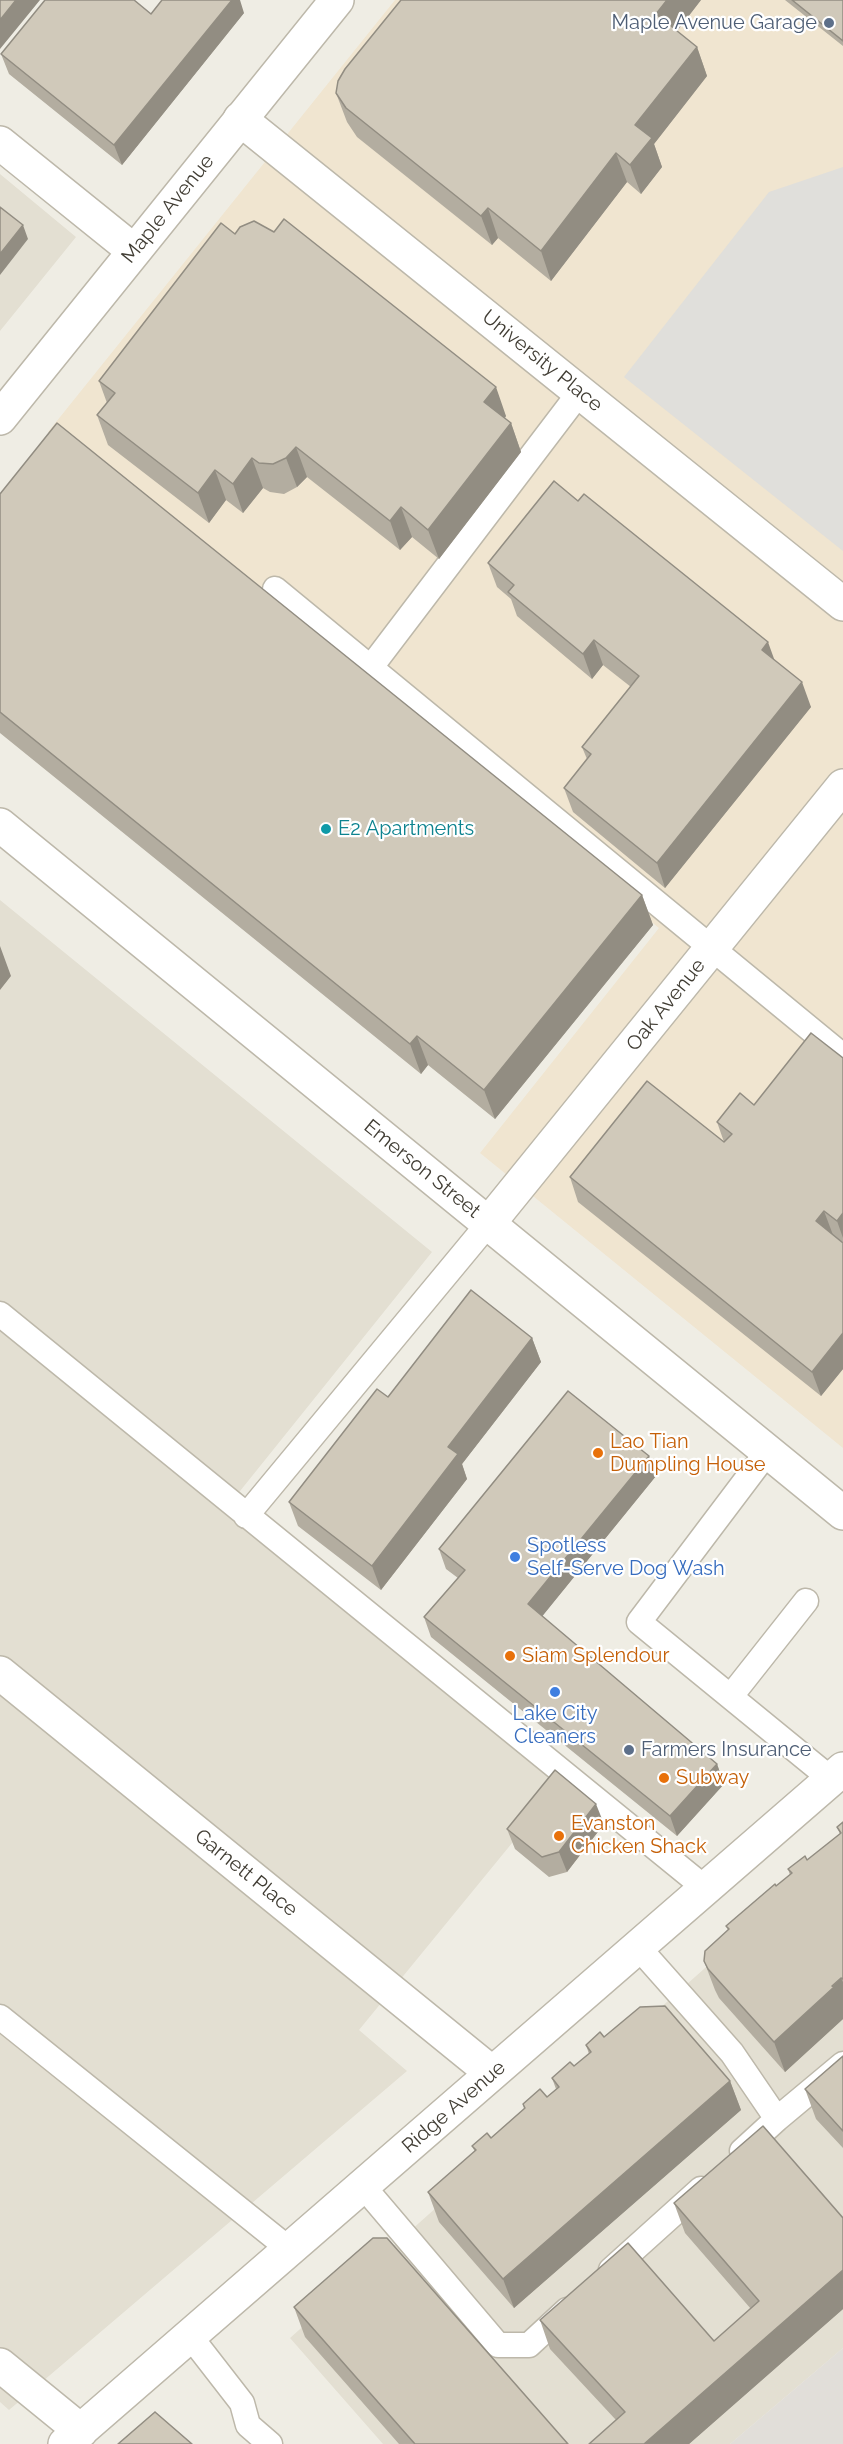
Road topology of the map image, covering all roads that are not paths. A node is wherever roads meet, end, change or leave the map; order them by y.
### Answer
1 (337, 0) edge
2 (240, 119) junction
3 (0, 143) edge
4 (134, 251) junction
5 (580, 392) junction
6 (0, 418) edge
7 (275, 589) dead end
8 (843, 604) edge
9 (371, 667) junction
10 (843, 786) edge
11 (0, 825) edge
12 (712, 948) junction
13 (843, 1056) edge
14 (489, 1224) junction
15 (0, 1314) edge
16 (768, 1451) junction
17 (843, 1513) edge
18 (246, 1516) junction
19 (806, 1601) dead end
20 (0, 1673) edge
21 (731, 1696) junction
22 (837, 1774) edge
23 (705, 1888) junction
24 (638, 1947) junction
25 (0, 2017) edge
26 (843, 2064) edge
27 (492, 2073) junction
28 (777, 2119) junction
29 (363, 2186) junction
30 (289, 2249) junction
31 (190, 2336) junction
32 (0, 2366) edge
33 (73, 2437) edge
34 (270, 2444) edge

1 - 2 street, Maple Avenue
2 - 4 street, Maple Avenue
2 - 5 street, University Place
3 - 4 street
4 - 6 street, Maple Avenue
5 - 8 street, University Place
5 - 9 lane
7 - 9 lane
9 - 12 lane
10 - 12 street, Oak Avenue
11 - 14 street, Emerson Street
12 - 13 lane
12 - 14 street, Oak Avenue
14 - 16 street, Emerson Street
14 - 18 lane
15 - 18 lane
16 - 17 street, Emerson Street
16 - 21 lane
18 - 23 lane
19 - 21 lane
20 - 27 street, Garnett Place
21 - 22 lane
22 - 23 street, Ridge Avenue
23 - 24 street, Ridge Avenue
24 - 27 street, Ridge Avenue
24 - 28 lane
25 - 30 lane
26 - 28 lane
27 - 29 street, Ridge Avenue
28 - 29 lane
29 - 30 street, Ridge Avenue
30 - 31 street, Ridge Avenue
31 - 33 street, Ridge Avenue
31 - 34 lane
32 - 33 street

